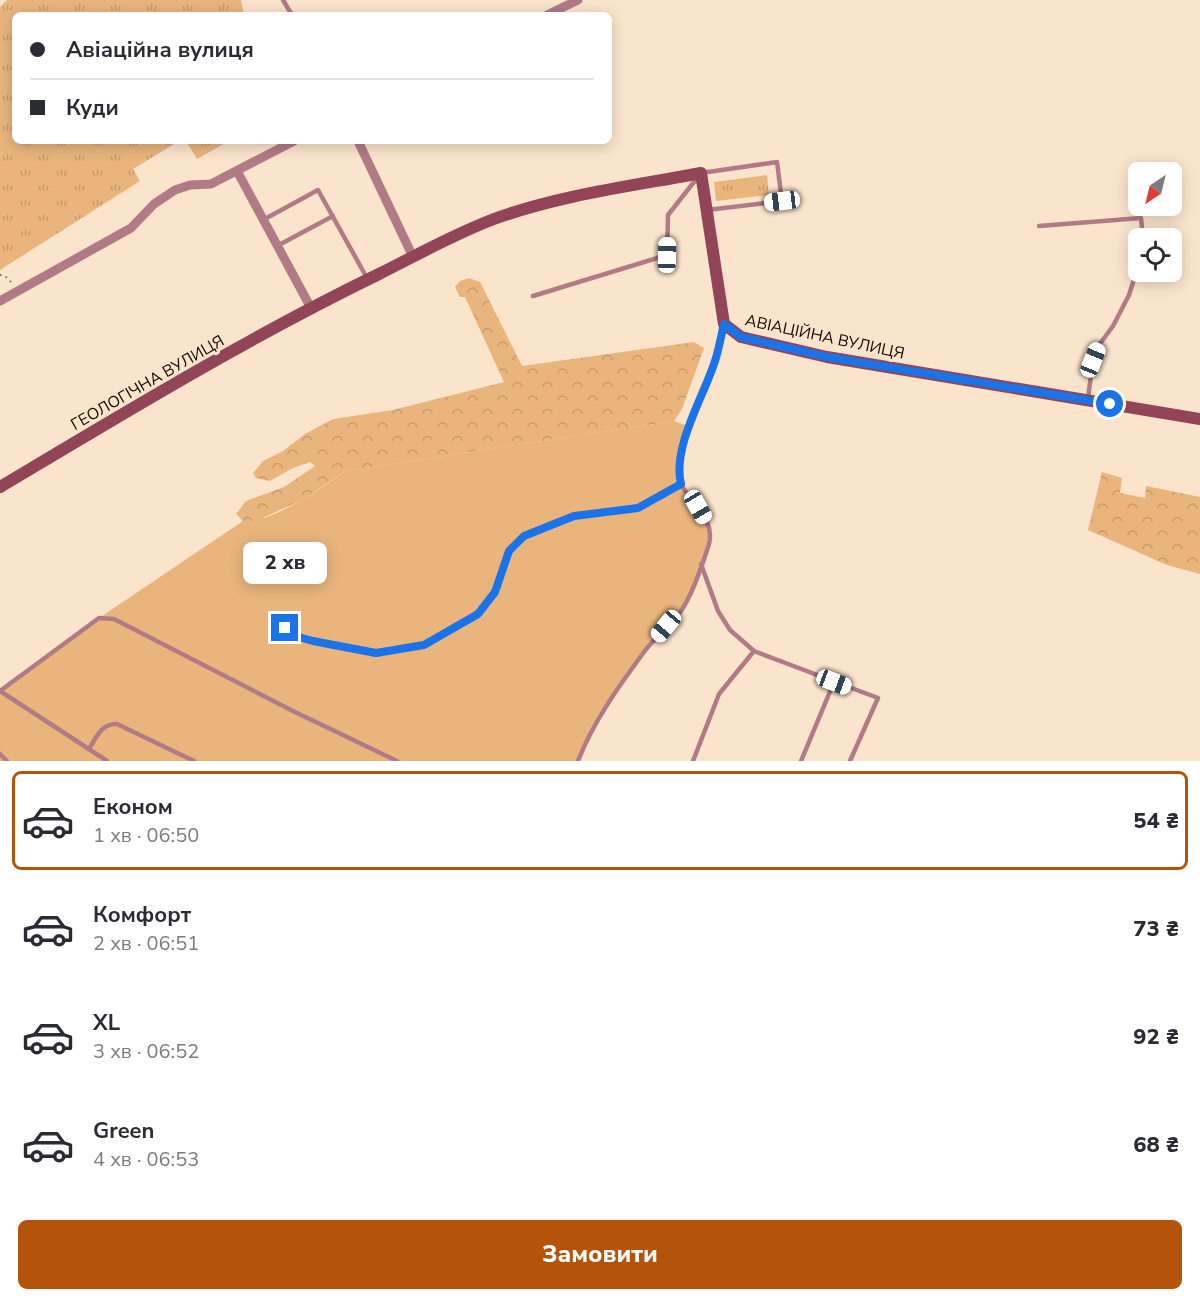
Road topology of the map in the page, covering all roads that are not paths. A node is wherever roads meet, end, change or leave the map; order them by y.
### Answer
1 (578, 0) edge
2 (553, 12) edge
3 (288, 144) edge
4 (359, 144) edge
5 (237, 171) junction
6 (701, 173) junction
7 (707, 210) junction
8 (333, 216) junction
9 (263, 220) junction
10 (1039, 226) dead end
11 (1142, 228) edge
12 (278, 246) junction
13 (413, 257) junction
14 (368, 279) junction
15 (1133, 282) edge
16 (533, 296) dead end
17 (0, 301) edge
18 (311, 308) junction
19 (724, 324) junction
20 (1088, 400) junction
21 (1200, 418) edge
22 (681, 484) junction
23 (0, 487) edge
24 (701, 564) junction
25 (275, 620) dead end
26 (754, 651) junction
27 (834, 682) junction
28 (0, 691) edge
29 (89, 749) junction
30 (0, 754) edge
31 (7, 761) edge
32 (107, 761) edge
33 (194, 761) edge
34 (397, 761) edge
35 (578, 761) edge
36 (693, 761) edge
37 (801, 761) edge
38 (850, 761) edge

1 - 2 street
3 - 5 street
4 - 13 street
5 - 9 street
5 - 17 street
6 - 7 street, АВІАЦІЙНА ВУЛИЦЯ
6 - 7 lane
6 - 13 street
6 - 16 lane
7 - 19 street, АВІАЦІЙНА ВУЛИЦЯ
8 - 9 lane
8 - 12 lane
8 - 14 lane
9 - 12 street
10 - 11 lane
12 - 18 street
13 - 14 street
14 - 18 street
15 - 20 lane
18 - 23 street, ГЕОЛОГІЧНА ВУЛИЦЯ
19 - 20 street, АВІАЦІЙНА ВУЛИЦЯ
19 - 22 lane
20 - 21 street, АВІАЦІЙНА ВУЛИЦЯ
22 - 24 lane
22 - 25 lane
24 - 26 lane
24 - 35 lane
26 - 27 lane
26 - 36 lane
27 - 37 lane
27 - 38 lane
28 - 29 lane
28 - 34 lane
29 - 32 lane
29 - 33 lane
30 - 31 lane

